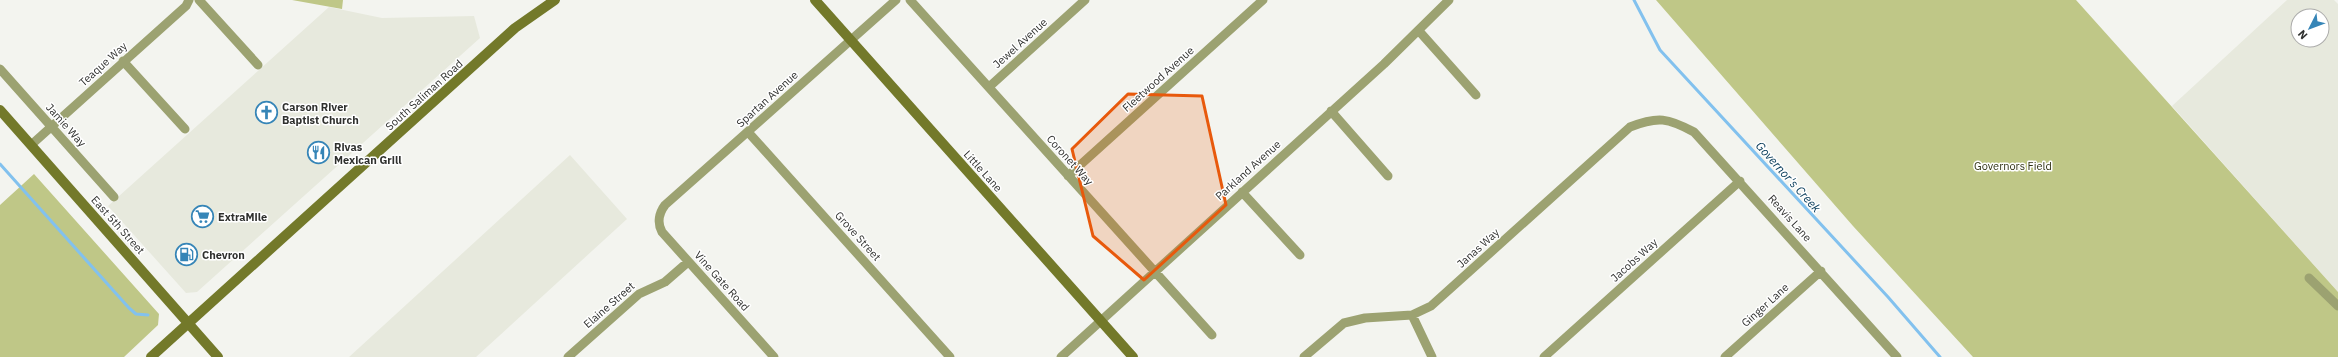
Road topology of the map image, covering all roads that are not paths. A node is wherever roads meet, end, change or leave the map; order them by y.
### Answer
1 (189, 0) edge
2 (198, 0) edge
3 (555, 0) edge
4 (815, 0) edge
5 (896, 0) edge
6 (910, 0) edge
7 (1085, 0) edge
8 (1263, 0) edge
9 (1449, 0) edge
10 (1419, 31) junction
11 (850, 41) junction
12 (123, 61) junction
13 (258, 65) dead end
14 (0, 69) edge
15 (989, 87) junction
16 (1476, 95) dead end
17 (0, 110) edge
18 (1331, 112) junction
19 (1650, 119) joint
20 (51, 126) junction
21 (185, 129) dead end
22 (748, 132) junction
23 (31, 145) junction
24 (1068, 176) junction
25 (1388, 176) dead end
26 (1740, 181) junction
27 (1242, 192) junction
28 (114, 197) dead end
29 (659, 219) joint
30 (1300, 255) dead end
31 (688, 262) junction
32 (1154, 271) junction
33 (1821, 271) junction
34 (2308, 278) dead end
35 (2338, 306) edge
36 (1412, 315) junction
37 (1101, 321) junction
38 (189, 323) junction
39 (1212, 335) dead end
40 (151, 357) edge
41 (218, 357) edge
42 (569, 357) edge
43 (774, 357) edge
44 (950, 357) edge
45 (1061, 357) edge
46 (1133, 357) edge
47 (1304, 357) edge
48 (1432, 357) edge
49 (1544, 357) edge
50 (1725, 357) edge
51 (1897, 357) edge

1 - 12 street, Teaque Way
2 - 13 street
3 - 38 main road, South Saliman Road
4 - 11 main road, Little Lane
5 - 11 street, Spartan Avenue
6 - 15 street, Coronet Way
7 - 15 street, Jewel Avenue
8 - 24 street, Fleetwood Avenue
9 - 10 street, Parkland Avenue
10 - 16 street
10 - 18 street, Parkland Avenue
11 - 22 street, Spartan Avenue
11 - 37 main road, Little Lane
12 - 20 street, Teaque Way
12 - 21 street
14 - 20 street, Jamie Way
15 - 24 street, Coronet Way
17 - 23 main road, East 5th Street
18 - 25 street
18 - 27 street, Parkland Avenue
19 - 26 street, Reavis Lane
19 - 36 street, Janas Way
20 - 23 street, Teaque Way
20 - 28 street, Jamie Way
22 - 29 street, Spartan Avenue
22 - 44 street, Grove Street
23 - 38 main road, East 5th Street
24 - 32 street, Coronet Way
26 - 33 street, Reavis Lane
26 - 49 street, Jacobs Way
27 - 30 street
27 - 32 street, Parkland Avenue
29 - 31 street, Vine Gate Road
31 - 42 street, Elaine Street
31 - 43 street, Vine Gate Road
32 - 37 street, Parkland Avenue
32 - 39 street, Coronet Way
33 - 50 street, Ginger Lane
33 - 51 street, Reavis Lane
34 - 35 street
36 - 47 street, Janas Way
36 - 48 street
37 - 45 street, Parkland Avenue
37 - 46 main road, Little Lane
38 - 40 main road, South Saliman Road
38 - 41 main road, East 5th Street

